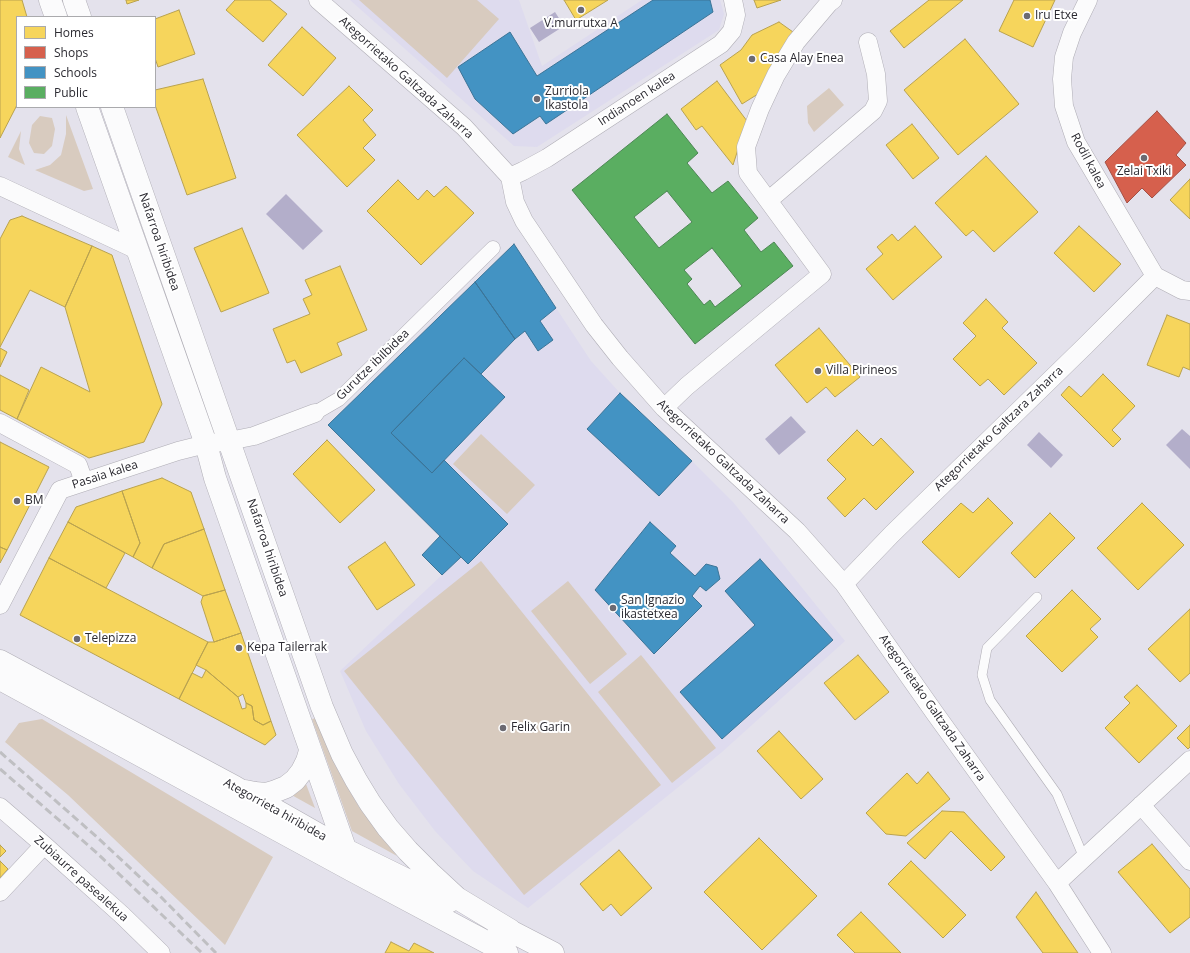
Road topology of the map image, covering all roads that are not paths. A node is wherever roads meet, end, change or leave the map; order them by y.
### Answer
1 (50, 0) edge
2 (74, 0) edge
3 (318, 0) edge
4 (733, 0) edge
5 (833, 0) edge
6 (1088, 0) edge
7 (56, 16) edge
8 (80, 16) edge
9 (868, 42) dead end
10 (87, 108) edge
11 (112, 108) edge
12 (510, 177) junction
13 (0, 186) edge
14 (769, 200) junction
15 (493, 248) dead end
16 (137, 250) junction
17 (1155, 276) junction
18 (1190, 291) edge
19 (664, 408) junction
20 (315, 414) joint
21 (0, 423) edge
22 (229, 441) junction
23 (206, 444) junction
24 (84, 482) junction
25 (844, 584) junction
26 (1037, 597) dead end
27 (0, 605) edge
28 (0, 662) edge
29 (0, 679) edge
30 (310, 751) junction
31 (1190, 760) edge
32 (235, 787) junction
33 (1141, 806) junction
34 (0, 807) edge
35 (44, 844) junction
36 (344, 849) junction
37 (1084, 858) junction
38 (1190, 861) edge
39 (352, 871) junction
40 (1057, 883) junction
41 (0, 892) edge
42 (510, 930) junction
43 (160, 953) edge
44 (507, 953) edge
45 (553, 953) edge
46 (1102, 953) edge

1 - 7 main road
2 - 8 main road
3 - 12 street, Ategorrietako Galtzada Zaharra
4 - 12 street, Indianoen kalea
5 - 14 street
6 - 17 street, Rodil kalea
9 - 14 street
10 - 16 main road, Nafarroa hiribidea
11 - 22 main road, Nafarroa hiribidea
12 - 19 street, Ategorrietako Galtzada Zaharra
13 - 16 street
14 - 19 street
15 - 20 street, Gurutze ibilbidea
16 - 23 main road, Nafarroa hiribidea
17 - 18 street
17 - 25 street, Ategorrietako Galtzara Zaharra
19 - 25 street, Ategorrietako Galtzada Zaharra
20 - 22 street, Gurutze ibilbidea
21 - 24 street
22 - 23 street, Pasaia kalea
22 - 42 main road, Nafarroa hiribidea
23 - 24 street, Pasaia kalea
23 - 30 main road, Nafarroa hiribidea
24 - 27 street, Pasaia kalea
25 - 40 street, Ategorrietako Galtzada Zaharra
26 - 37 lane
28 - 29 street
28 - 32 main road, Ategorrieta hiribidea
29 - 39 main road, Ategorrieta hiribidea
30 - 32 main road
30 - 36 main road, Nafarroa hiribidea
31 - 33 street
32 - 36 main road, Ategorrieta hiribidea
33 - 37 street
33 - 38 street
34 - 35 street, Zubiaurre pasealekua
35 - 41 street
35 - 43 street, Zubiaurre pasealekua
36 - 39 main road, Nafarroa hiribidea
36 - 42 main road, Ategorrieta hiribidea
37 - 40 street
39 - 44 main road, Ategorrieta hiribidea
40 - 46 street, Ategorrietako Galtzada Zaharra
42 - 45 main road, Ategorrieta hiribidea

